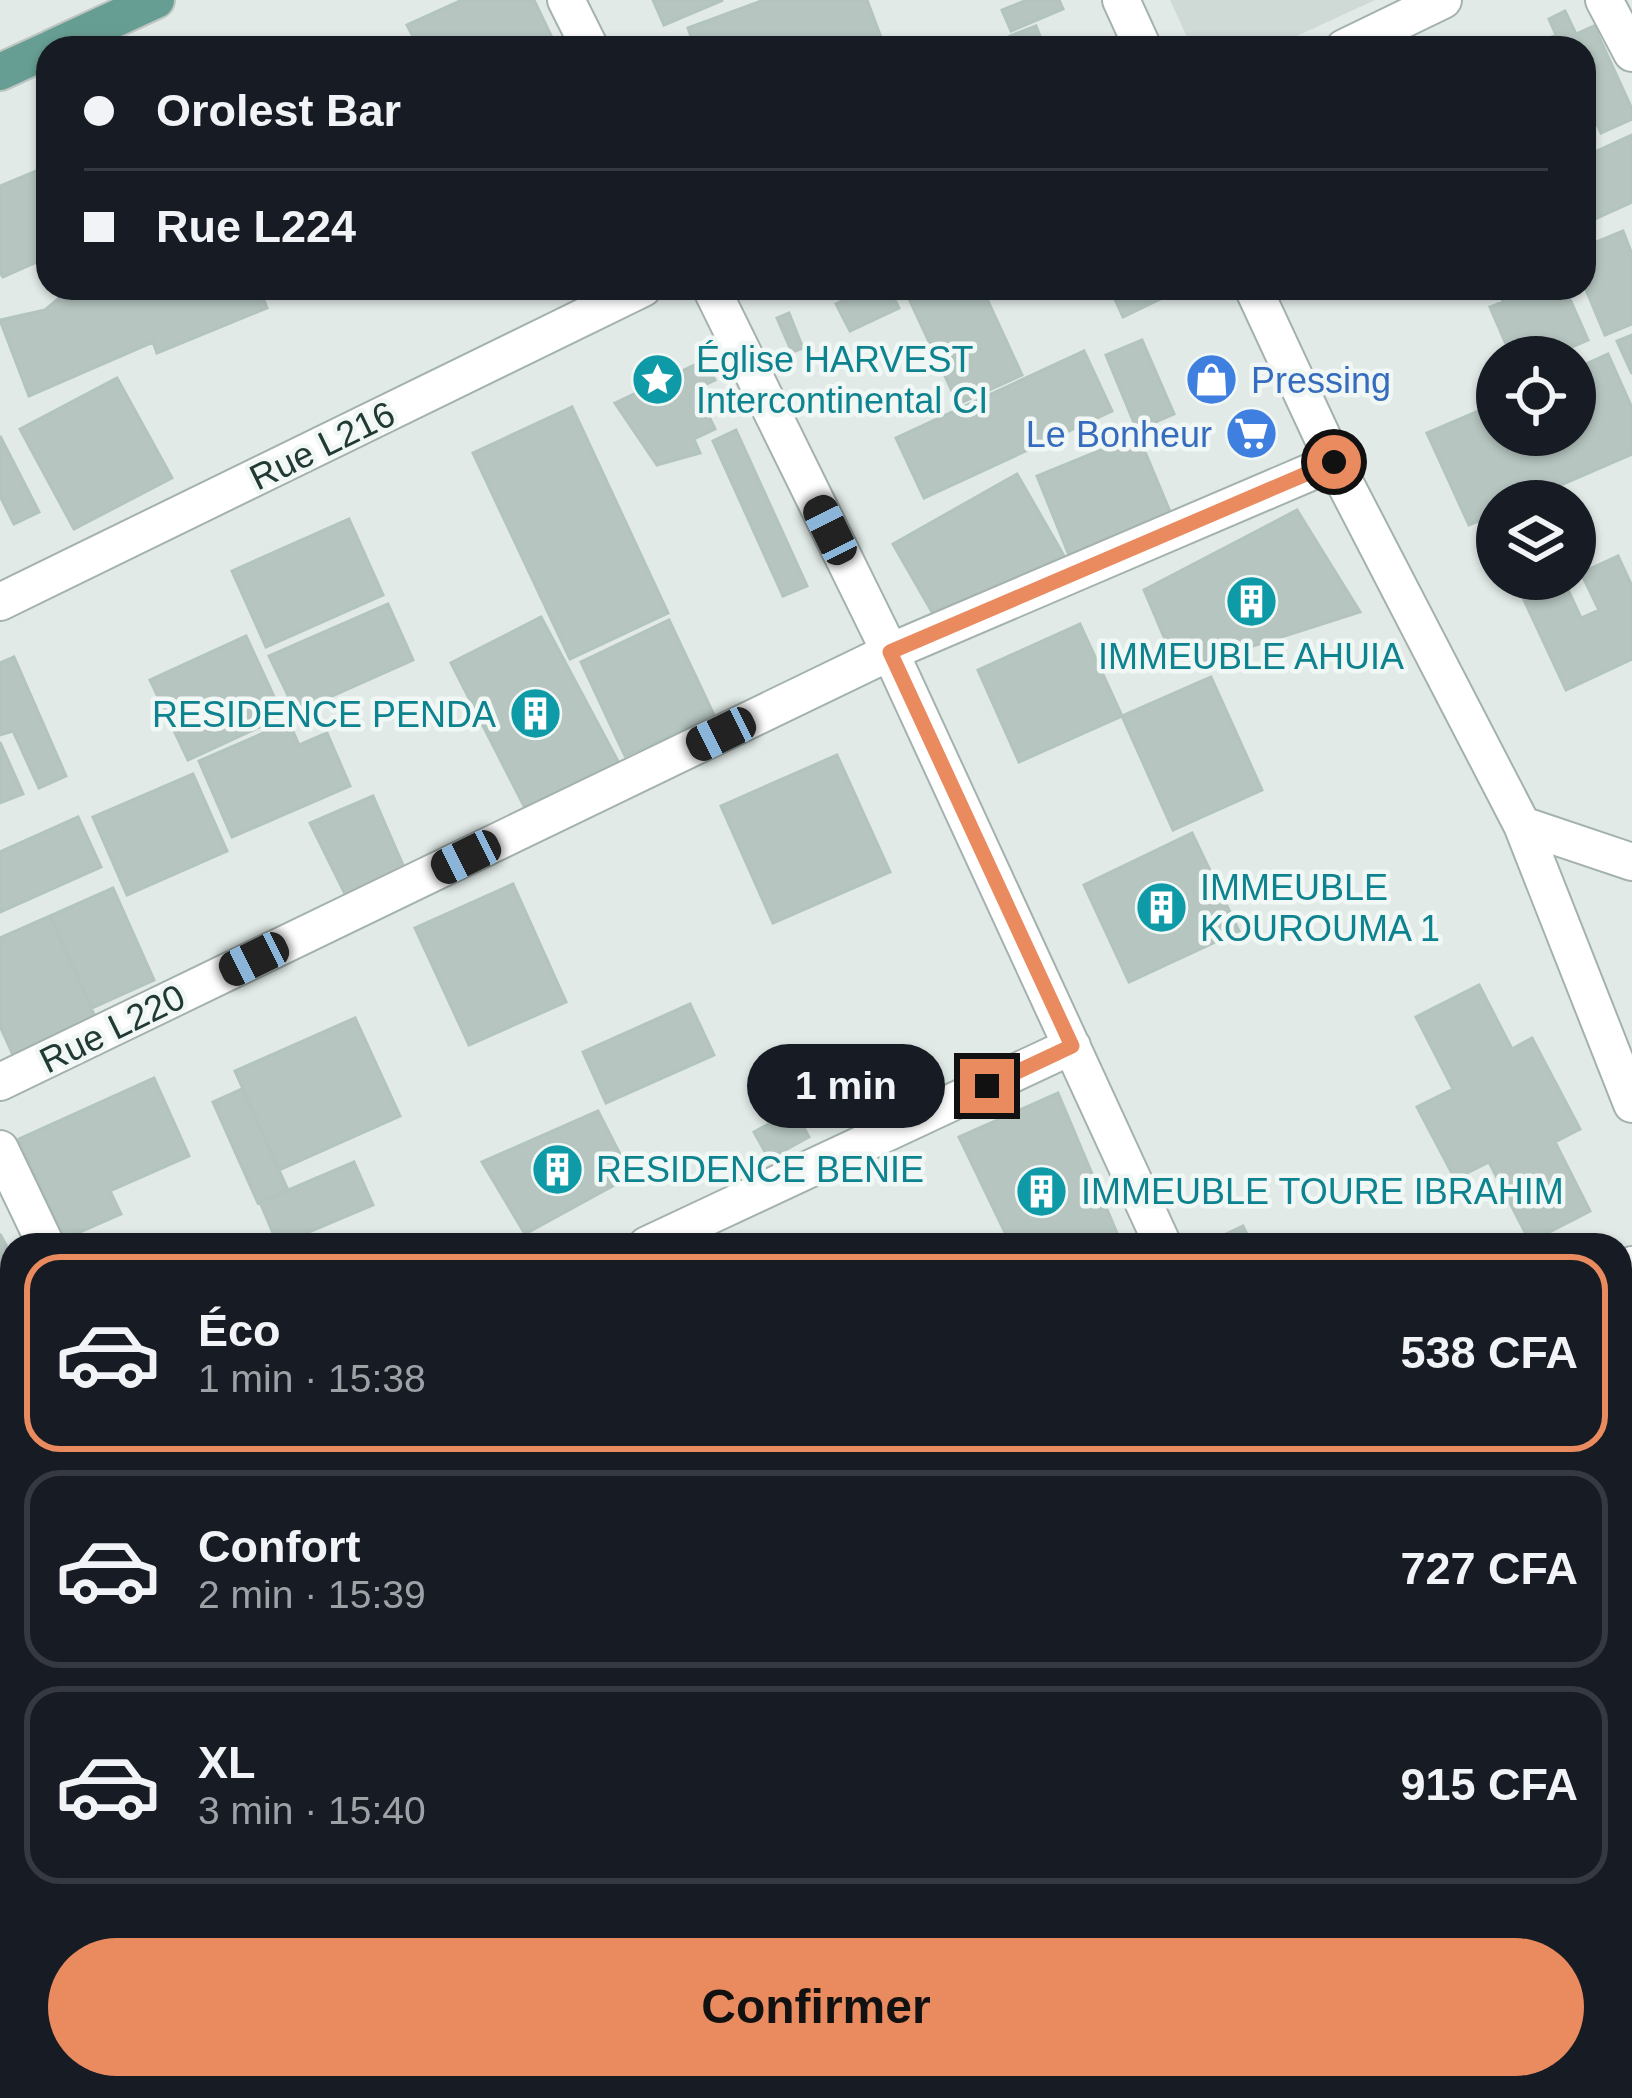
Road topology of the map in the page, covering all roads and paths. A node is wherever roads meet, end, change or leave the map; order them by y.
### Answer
1 (156, 0) edge
2 (566, 0) edge
3 (1121, 0) edge
4 (1443, 0) edge
5 (1604, 0) edge
6 (78, 36) edge
7 (584, 36) edge
8 (1137, 36) edge
9 (1369, 36) edge
10 (1632, 53) edge
11 (36, 55) edge
12 (0, 72) edge
13 (618, 300) edge
14 (717, 300) edge
15 (1259, 300) edge
16 (1334, 462) junction
17 (0, 602) edge
18 (890, 652) junction
19 (1522, 825) junction
20 (1632, 862) edge
21 (1072, 1046) junction
22 (0, 1082) edge
23 (1632, 1104) edge
24 (0, 1149) edge
25 (40, 1233) edge
26 (673, 1233) edge
27 (1158, 1233) edge

1 - 6 main road
2 - 7 street
3 - 8 street
4 - 9 street
5 - 10 street
11 - 12 main road
13 - 17 street, Rue L216
14 - 18 street
15 - 16 street
16 - 18 street, Rue L220
16 - 19 street
18 - 21 street
18 - 22 street, Rue L220
19 - 20 street
19 - 23 street
21 - 26 street
21 - 27 street
24 - 25 street

